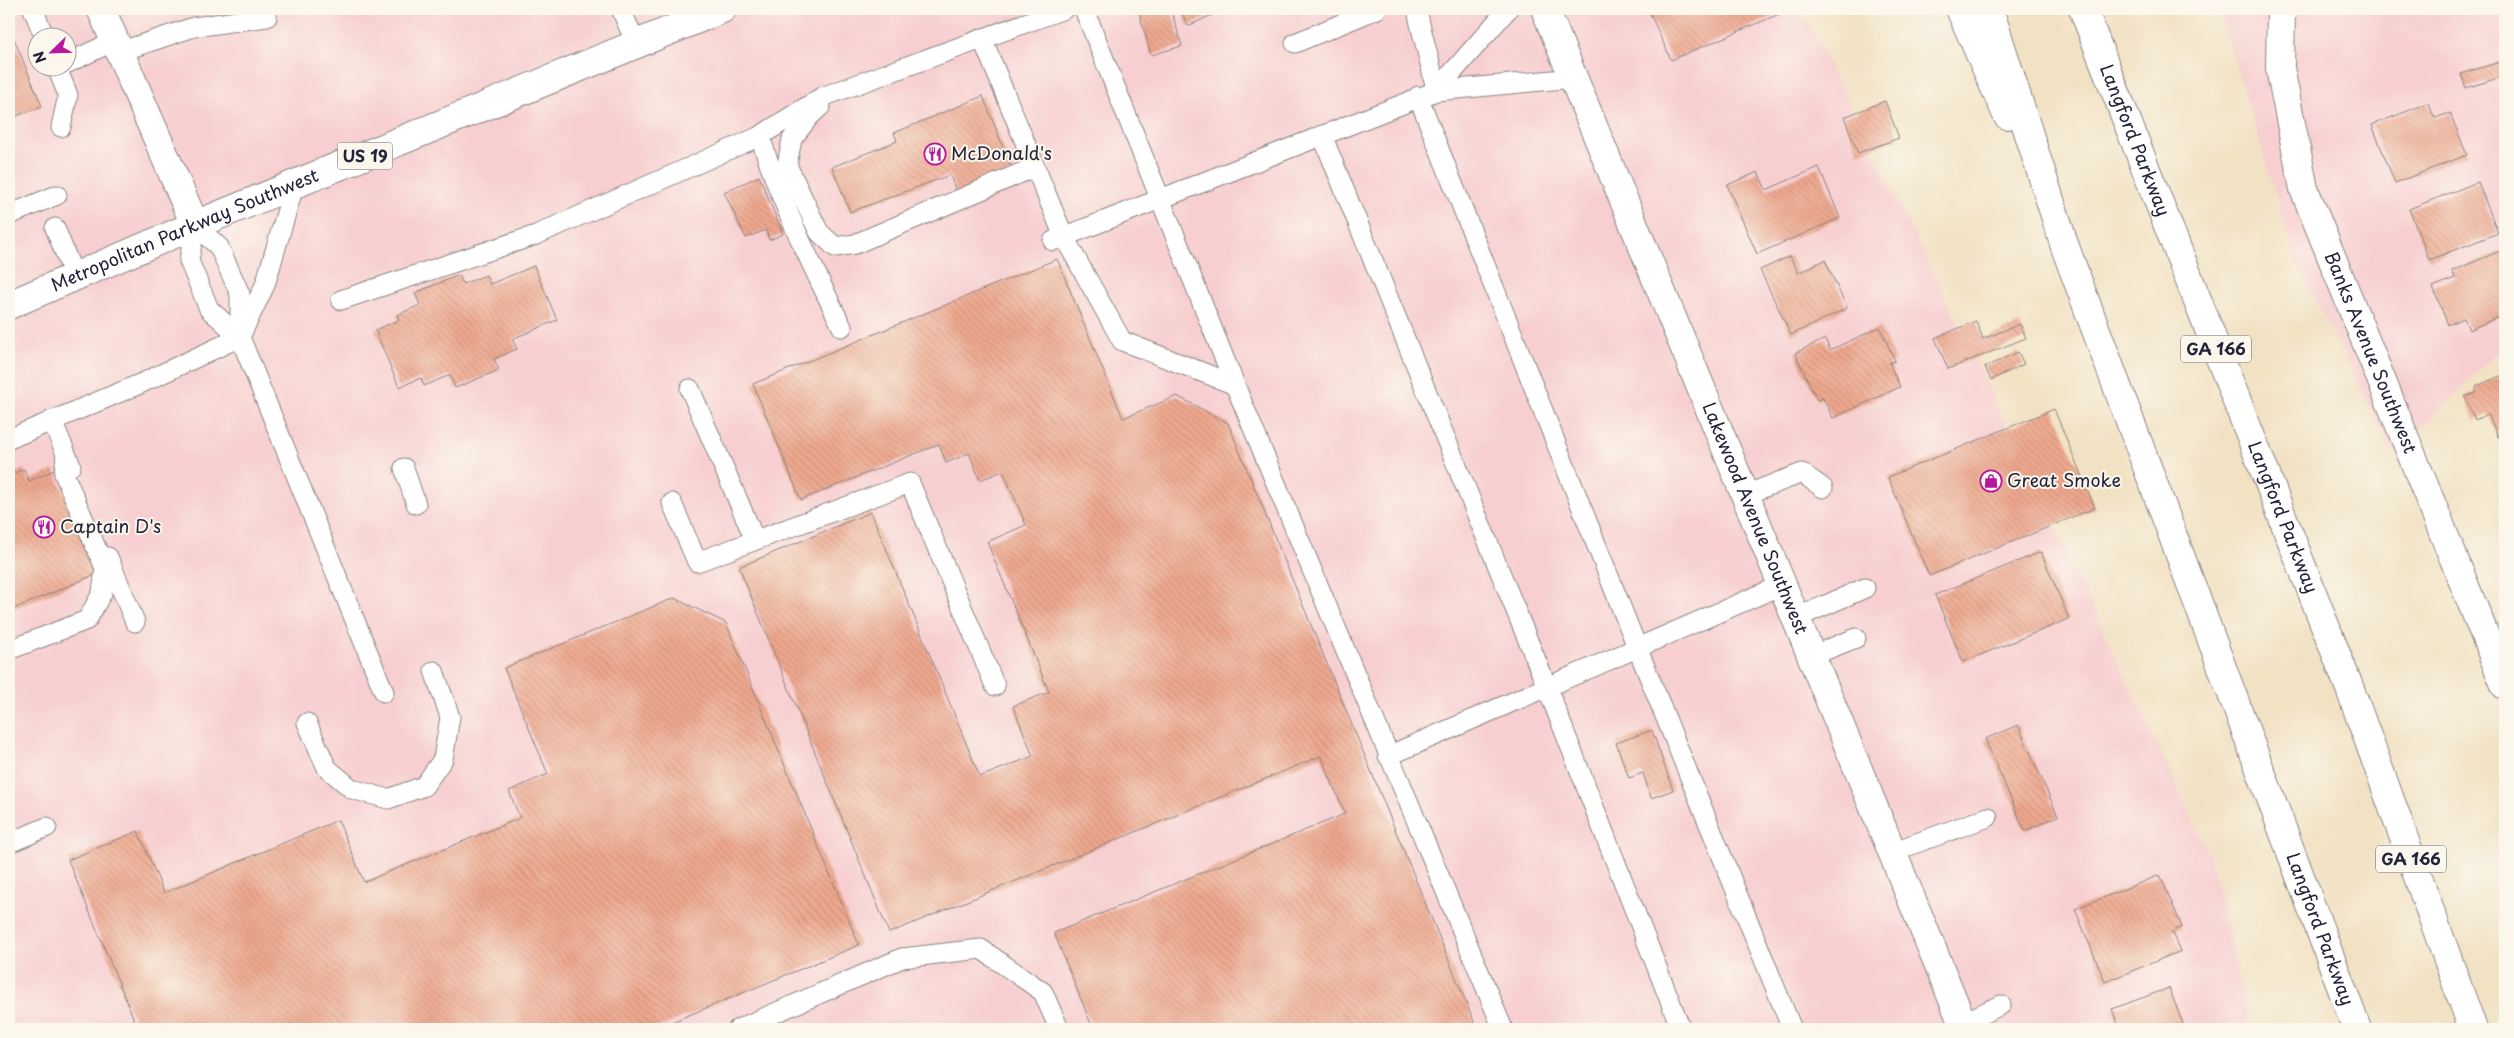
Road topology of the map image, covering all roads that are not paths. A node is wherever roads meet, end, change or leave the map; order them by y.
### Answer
1 (33, 9) edge
2 (101, 9) edge
3 (621, 9) edge
4 (722, 9) edge
5 (1064, 9) edge
6 (1084, 9) edge
7 (1377, 9) edge
8 (1417, 9) edge
9 (1508, 9) edge
10 (1545, 9) edge
11 (1960, 9) edge
12 (1989, 9) edge
13 (2083, 9) edge
14 (2281, 9) edge
15 (268, 17) dead end
16 (41, 28) edge
17 (982, 38) junction
18 (636, 44) junction
19 (1294, 44) dead end
20 (116, 46) junction
21 (78, 59) edge
22 (61, 78) edge
23 (1574, 78) junction
24 (1436, 90) junction
25 (839, 91) junction
26 (1418, 96) junction
27 (62, 127) dead end
28 (1322, 135) junction
29 (760, 136) junction
30 (1035, 167) junction
31 (294, 186) junction
32 (57, 195) dead end
33 (1159, 200) junction
34 (9, 215) edge
35 (195, 225) junction
36 (55, 228) dead end
37 (1058, 239) junction
38 (2065, 247) junction
39 (75, 278) junction
40 (341, 300) dead end
41 (9, 305) edge
42 (842, 326) dead end
43 (240, 336) junction
44 (1235, 385) junction
45 (690, 389) dead end
46 (52, 420) junction
47 (9, 438) edge
48 (66, 454) junction
49 (404, 468) dead end
50 (1823, 488) dead end
51 (1745, 495) junction
52 (672, 503) dead end
53 (416, 504) dead end
54 (755, 540) junction
55 (1782, 585) junction
56 (1865, 588) dead end
57 (1796, 618) junction
58 (135, 622) dead end
59 (1856, 638) dead end
60 (1637, 647) junction
61 (9, 650) edge
62 (1811, 656) junction
63 (434, 672) dead end
64 (2505, 685) edge
65 (995, 686) dead end
66 (1547, 687) junction
67 (384, 692) dead end
68 (307, 723) dead end
69 (1388, 756) junction
70 (1988, 817) dead end
71 (47, 826) dead end
72 (9, 842) edge
73 (1892, 852) junction
74 (2329, 959) junction
75 (2001, 1005) dead end
76 (1964, 1026) edge
77 (738, 1029) edge
78 (1059, 1029) edge
79 (1503, 1029) edge
80 (1681, 1029) edge
81 (1792, 1029) edge
82 (2336, 1029) edge
83 (2357, 1029) edge
84 (2472, 1029) edge

1 - 16 lane
2 - 20 main road
3 - 18 lane
4 - 18 main road, Metropolitan Parkway Southwest / US 19
5 - 17 lane
6 - 33 lane
7 - 19 lane
8 - 24 lane
9 - 24 lane
10 - 23 main road, Lakewood Avenue Southwest
11 - 38 main road
12 - 38 main road, Langford Parkway
13 - 84 main road, Langford Parkway / GA 166
14 - 64 main road, Banks Avenue Southwest
15 - 20 lane
17 - 25 lane
17 - 30 lane
18 - 31 main road, Metropolitan Parkway Southwest / US 19
20 - 21 lane
20 - 35 main road
22 - 27 lane
23 - 24 lane
23 - 51 main road, Lakewood Avenue Southwest
24 - 26 lane
25 - 29 lane
25 - 30 lane
26 - 28 lane
26 - 60 lane
28 - 33 lane
28 - 66 lane
29 - 40 lane
29 - 42 lane
30 - 37 lane
31 - 35 main road, Metropolitan Parkway Southwest / US 19
31 - 43 lane
32 - 34 lane
33 - 37 lane
33 - 44 lane
35 - 39 main road, Metropolitan Parkway Southwest / US 19
35 - 43 lane
35 - 43 lane
36 - 39 lane
37 - 44 lane
38 - 74 main road, Langford Parkway
39 - 41 main road, Metropolitan Parkway Southwest / US 19
43 - 46 lane
43 - 67 lane
44 - 69 lane
45 - 54 lane
46 - 47 lane
46 - 48 lane
48 - 58 lane
48 - 61 lane
49 - 53 lane
50 - 51 lane
51 - 55 main road, Lakewood Avenue Southwest
52 - 54 lane
54 - 65 lane
55 - 57 main road, Lakewood Avenue Southwest
55 - 60 lane
56 - 57 lane
57 - 62 main road, Lakewood Avenue Southwest
59 - 62 lane
60 - 66 lane
60 - 81 lane
62 - 73 main road, Lakewood Avenue Southwest
63 - 68 lane
66 - 69 lane
66 - 80 lane
69 - 79 lane
70 - 73 lane
71 - 72 lane
73 - 76 main road, Lakewood Avenue Southwest
74 - 82 main road
74 - 83 main road, Langford Parkway
75 - 76 lane
77 - 78 lane

